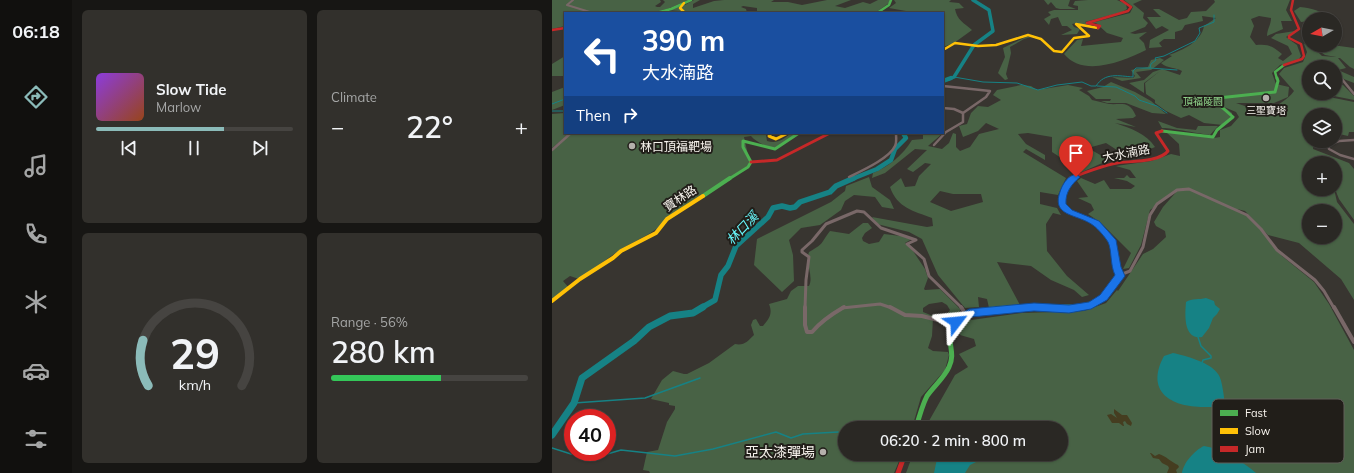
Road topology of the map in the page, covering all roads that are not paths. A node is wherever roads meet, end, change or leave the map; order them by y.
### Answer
1 (573, 0) edge
2 (690, 0) edge
3 (892, 0) edge
4 (1121, 0) edge
5 (1293, 0) edge
6 (590, 12) edge
7 (660, 12) edge
8 (684, 12) edge
9 (878, 12) edge
10 (564, 28) edge
11 (552, 30) edge
12 (944, 49) edge
13 (1342, 79) edge
14 (944, 86) edge
15 (1354, 94) edge
16 (944, 108) edge
17 (963, 113) junction
18 (570, 134) edge
19 (771, 134) edge
20 (787, 134) edge
21 (797, 134) edge
22 (828, 134) edge
23 (896, 134) edge
24 (1354, 140) edge
25 (934, 145) dead end
26 (552, 150) edge
27 (1354, 159) edge
28 (751, 162) junction
29 (849, 177) dead end
30 (1120, 276) junction
31 (552, 301) edge
32 (966, 314) junction
33 (952, 326) junction
34 (1354, 342) edge
35 (918, 421) edge
36 (902, 461) edge
37 (898, 473) edge

1 - 6 street
2 - 7 street
2 - 8 street
3 - 9 street
4 - 12 street
5 - 30 street, 大水湳路
10 - 11 street
13 - 15 street
14 - 17 street
16 - 17 street
17 - 25 street
18 - 26 street
19 - 20 street
21 - 28 street
22 - 28 street
23 - 29 street
24 - 27 street
28 - 31 street, 寶林路
30 - 32 street
30 - 34 street
32 - 33 street
32 - 33 street
33 - 35 street
36 - 37 street

